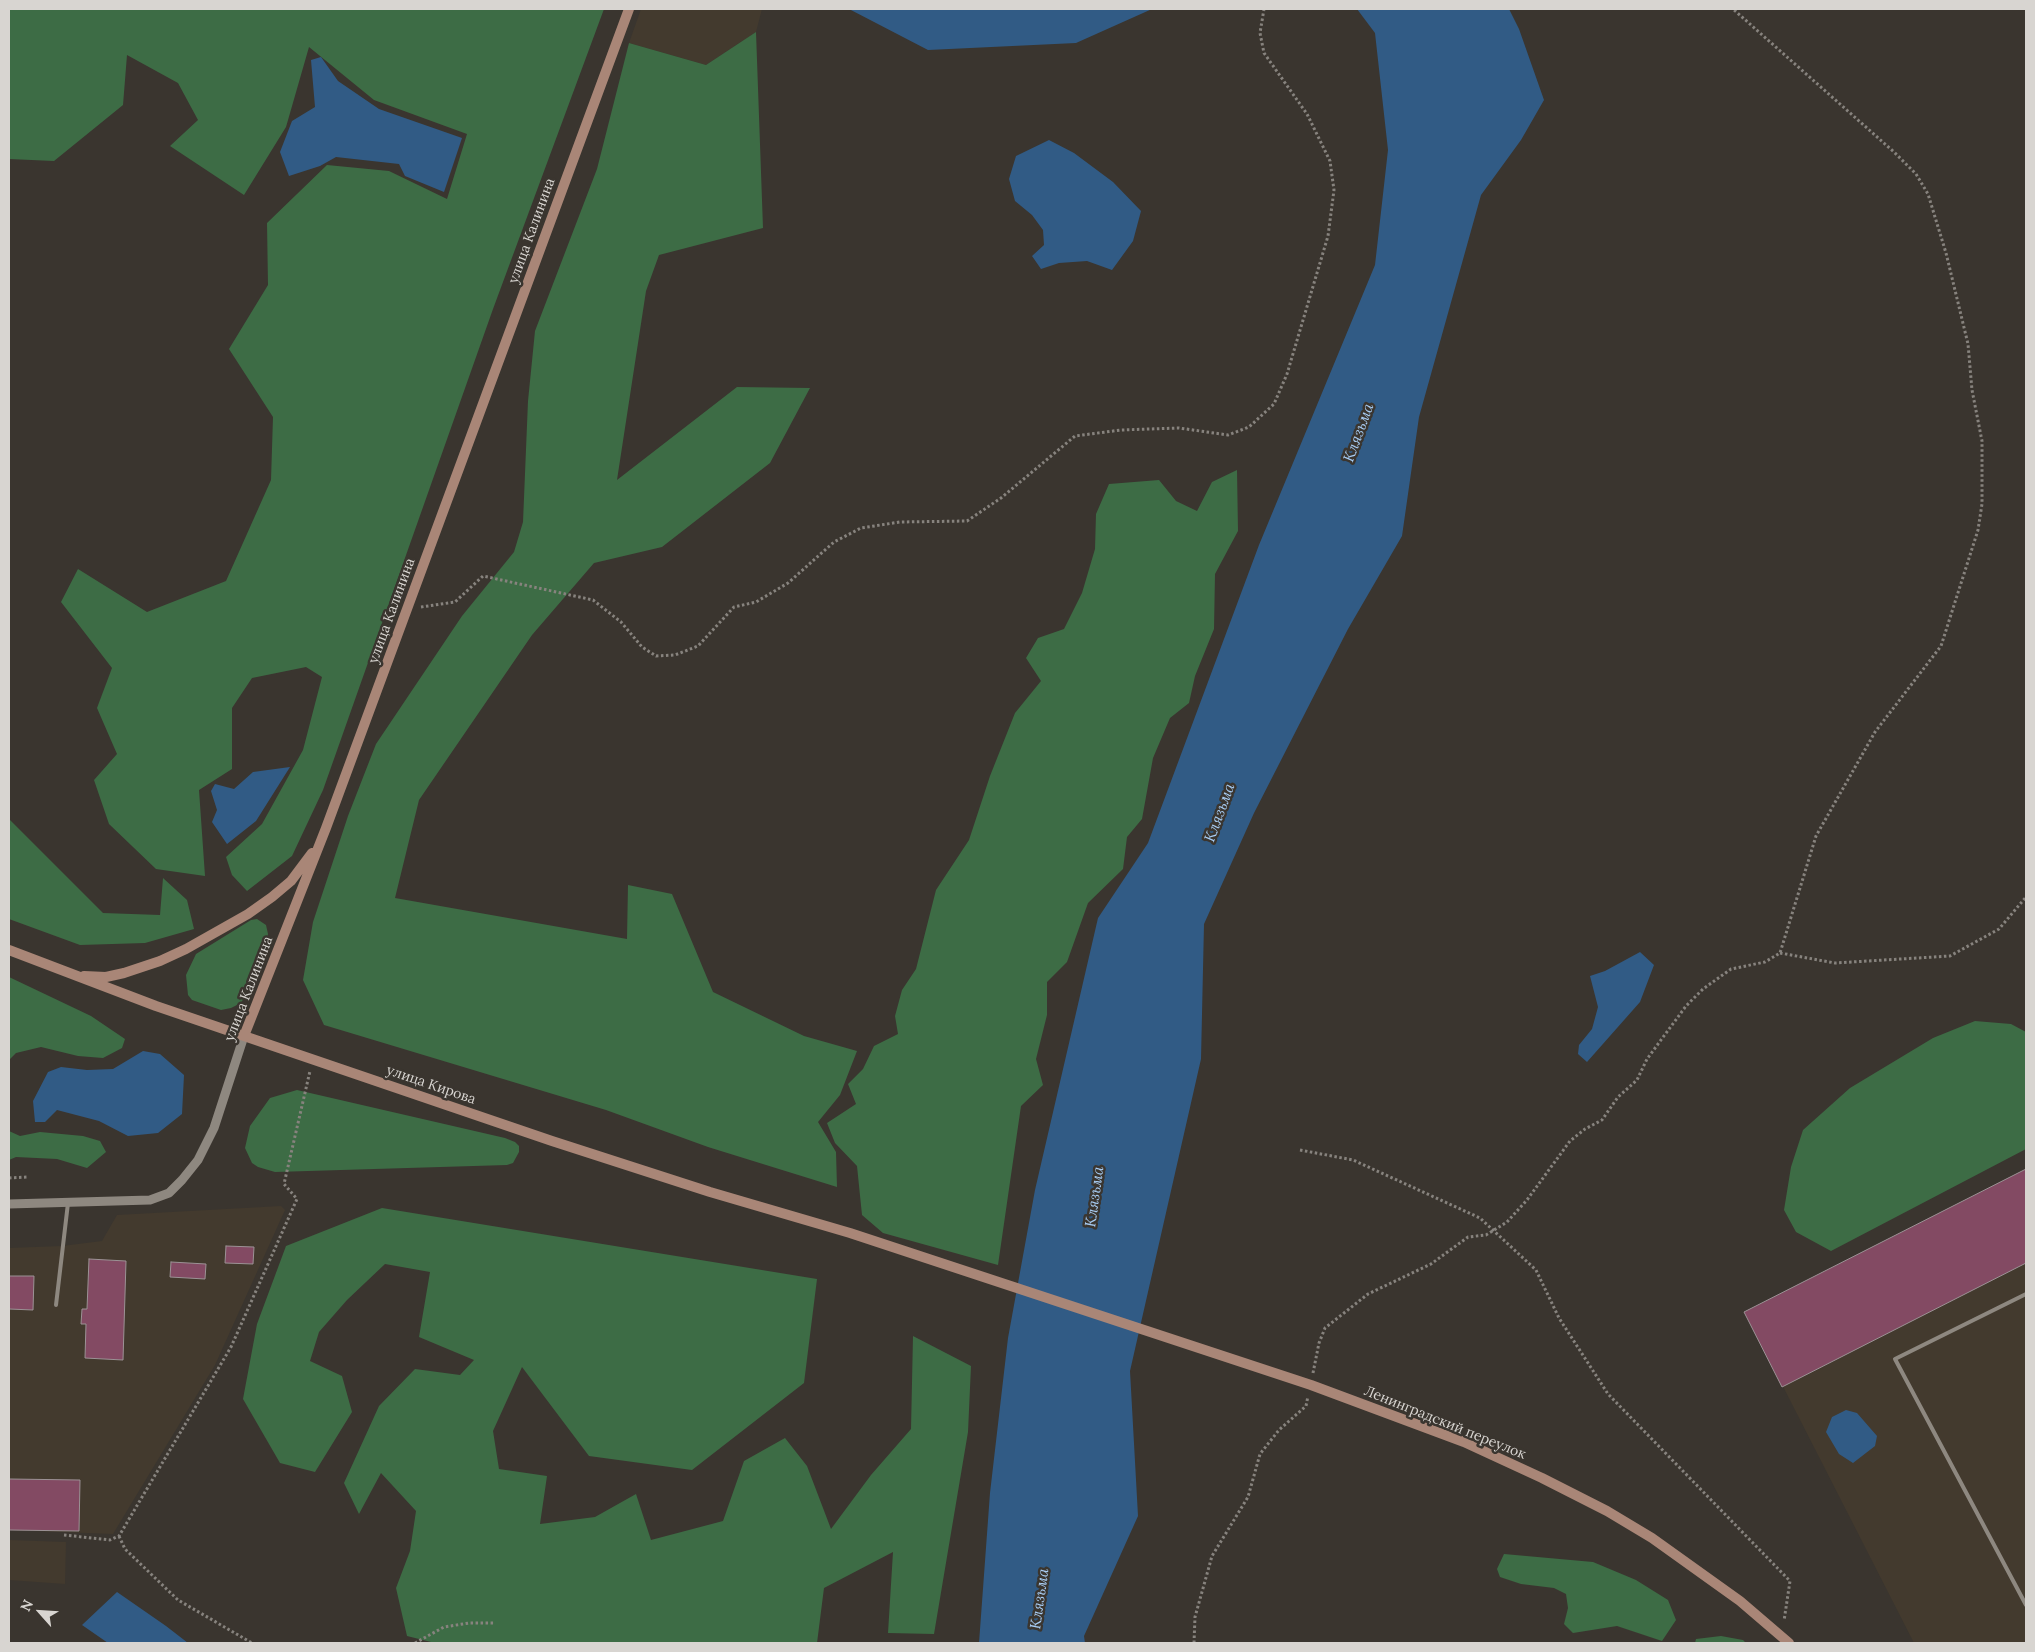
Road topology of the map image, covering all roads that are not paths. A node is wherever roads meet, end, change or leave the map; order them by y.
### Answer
1 (629, 9) edge
2 (326, 828) junction
3 (9, 950) edge
4 (60, 971) junction
5 (244, 1036) junction
6 (68, 1201) junction
7 (9, 1204) edge
8 (2026, 1294) edge
9 (56, 1305) dead end
10 (1311, 1385) joint
11 (2026, 1605) edge
12 (1785, 1640) edge

1 - 2 main road, улица Калинина
2 - 4 main road
2 - 5 main road, улица Калинина
3 - 4 main road, улица Кирова
4 - 5 main road, улица Кирова
5 - 6 street, улица Калинина
5 - 10 main road, улица Кирова
6 - 7 street
6 - 9 lane
8 - 11 lane
10 - 12 main road, Ленинградский переулок

